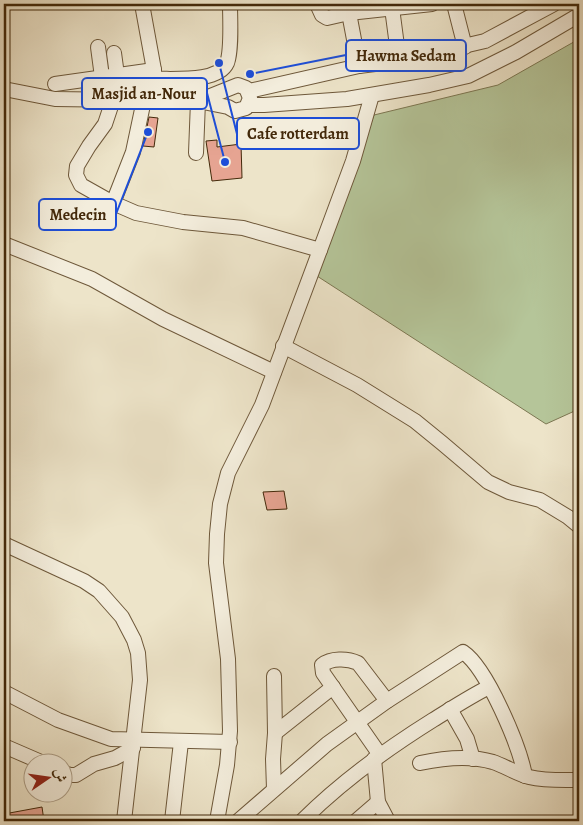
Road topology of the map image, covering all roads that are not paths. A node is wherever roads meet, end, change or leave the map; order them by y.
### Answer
1 (142, 4) edge
2 (230, 4) edge
3 (432, 4) edge
4 (454, 4) edge
5 (554, 4) edge
6 (406, 5) edge
7 (318, 7) edge
8 (365, 7) edge
9 (392, 8) junction
10 (349, 13) junction
11 (579, 15) edge
12 (98, 47) dead end
13 (465, 47) junction
14 (114, 53) dead end
15 (399, 61) junction
16 (358, 66) junction
17 (154, 74) junction
18 (117, 75) junction
19 (102, 77) junction
20 (55, 84) dead end
21 (4, 89) edge
22 (227, 91) junction
23 (372, 95) junction
24 (248, 98) junction
25 (113, 100) junction
26 (149, 100) junction
27 (198, 101) junction
28 (228, 108) junction
29 (196, 153) dead end
30 (112, 202) junction
31 (4, 244) edge
32 (320, 250) junction
33 (283, 346) junction
34 (274, 372) junction
35 (579, 526) edge
36 (4, 544) edge
37 (274, 676) dead end
38 (489, 686) junction
39 (333, 687) junction
40 (4, 692) edge
41 (387, 701) junction
42 (450, 708) junction
43 (358, 722) junction
44 (275, 733) junction
45 (182, 742) junction
46 (230, 742) junction
47 (133, 744) junction
48 (4, 746) edge
49 (22, 754) edge
50 (377, 757) junction
51 (474, 759) junction
52 (420, 763) dead end
53 (72, 775) edge
54 (525, 776) junction
55 (579, 780) edge
56 (274, 789) junction
57 (378, 802) junction
58 (123, 821) edge
59 (172, 821) edge
60 (217, 821) edge
61 (238, 821) edge
62 (302, 821) edge
63 (356, 821) edge
64 (388, 821) edge

1 - 17 street
2 - 17 street
3 - 6 street
4 - 13 street
5 - 13 street
6 - 9 street
7 - 10 street
8 - 9 street
8 - 10 street
9 - 15 street
10 - 16 street
11 - 23 street
12 - 19 street
13 - 15 street
14 - 18 street
15 - 16 street
16 - 24 street
17 - 18 street
17 - 26 street
18 - 19 street
19 - 20 street
21 - 25 street
22 - 24 street
22 - 27 street
22 - 28 street
23 - 24 street
23 - 32 street
24 - 28 street
25 - 26 street
25 - 30 street
26 - 27 street
26 - 30 street
27 - 28 street
27 - 29 street
30 - 32 street
31 - 34 street
32 - 33 street
33 - 34 street
33 - 35 street
34 - 46 street
36 - 47 street
37 - 44 street
38 - 41 street
38 - 42 street
38 - 54 street
39 - 41 street
39 - 43 street
39 - 44 street
40 - 47 street
41 - 43 street
42 - 50 street
42 - 51 street
43 - 50 street
43 - 56 street
44 - 56 street
45 - 46 street
45 - 47 street
45 - 59 street
46 - 60 street
47 - 53 street
47 - 58 street
48 - 49 street
50 - 57 street
50 - 62 street
51 - 52 street
51 - 54 street
54 - 55 street
56 - 61 street
57 - 63 street
57 - 64 street

